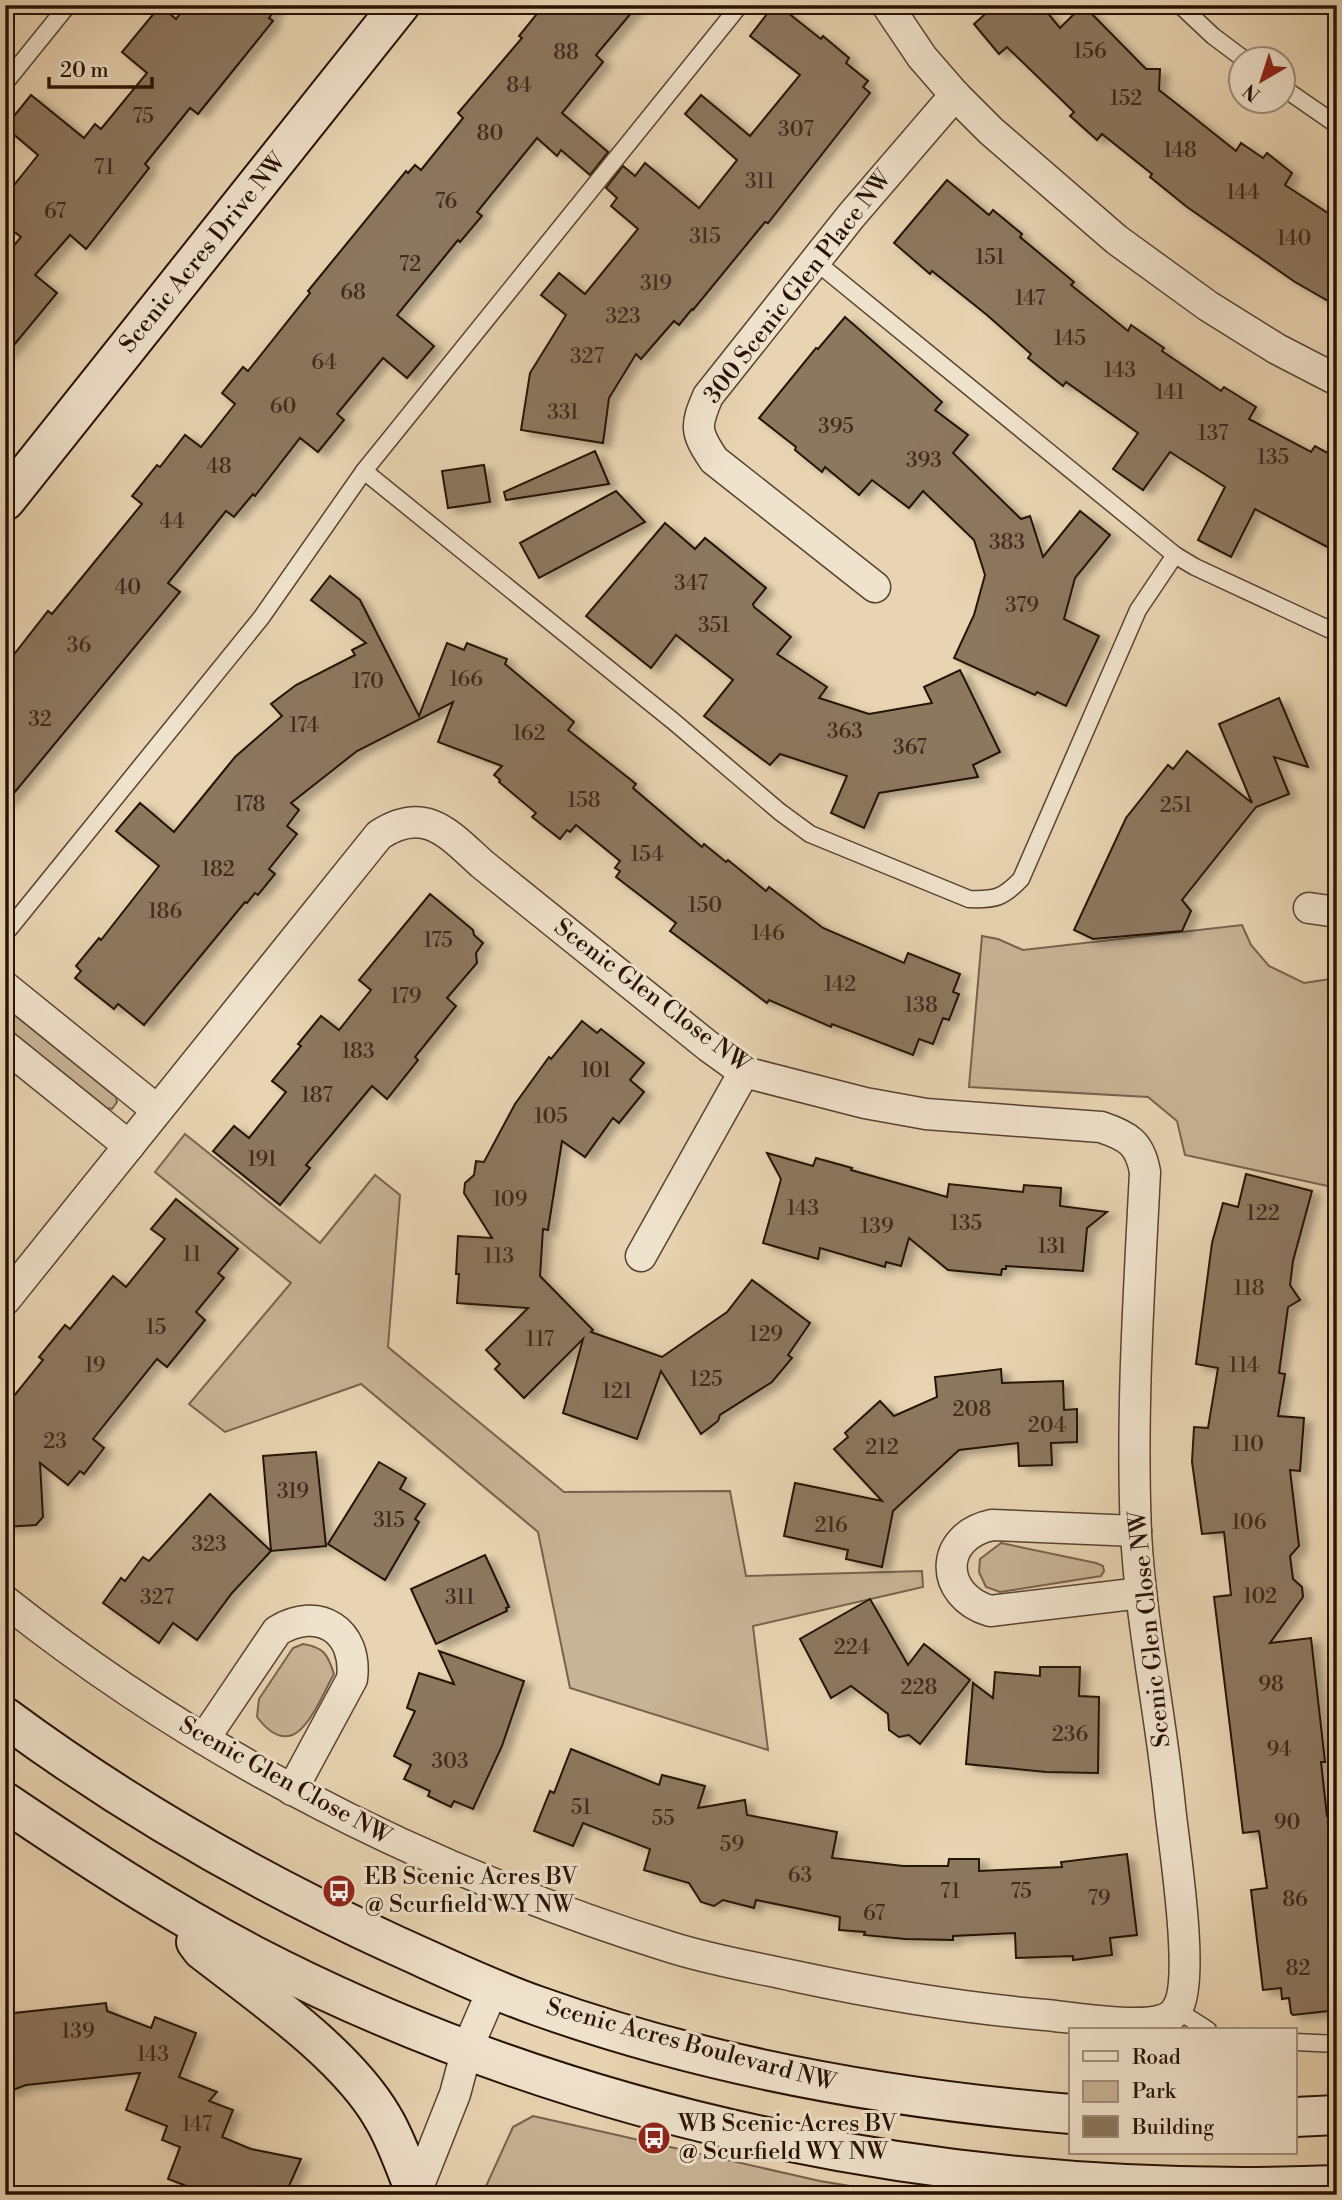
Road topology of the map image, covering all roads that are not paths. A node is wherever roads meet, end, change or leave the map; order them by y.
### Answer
1 (68, 5) edge
2 (400, 5) edge
3 (740, 5) edge
4 (887, 5) edge
5 (1180, 5) edge
6 (1226, 46) edge
7 (5, 83) edge
8 (955, 95) junction
9 (1296, 96) edge
10 (1337, 125) edge
11 (815, 261) junction
12 (1337, 380) edge
13 (364, 471) junction
14 (5, 501) edge
15 (1175, 555) junction
16 (874, 587) dead end
17 (1337, 633) edge
18 (5, 934) edge
19 (5, 987) edge
20 (5, 1046) edge
21 (744, 1072) junction
22 (157, 1110) junction
23 (129, 1146) junction
24 (641, 1256) dead end
25 (5, 1300) edge
26 (1136, 1531) junction
27 (1141, 1593) junction
28 (5, 1601) edge
29 (5, 1717) edge
30 (204, 1740) junction
31 (292, 1790) junction
32 (5, 1802) edge
33 (171, 1910) junction
34 (492, 1989) junction
35 (1177, 2010) junction
36 (1205, 2028) edge
37 (1296, 2042) edge
38 (1337, 2044) edge
39 (467, 2049) junction
40 (1069, 2114) edge
41 (1337, 2115) edge
42 (1296, 2117) edge
43 (1337, 2185) edge
44 (416, 2194) edge

1 - 7 lane
2 - 14 street, Scenic Acres Drive NW
3 - 13 lane
4 - 8 street
5 - 6 lane
8 - 11 street, 300 Scenic Glen Place NW
8 - 12 street
9 - 10 lane
11 - 15 lane
11 - 16 street, 300 Scenic Glen Place NW
13 - 15 lane
13 - 18 lane
15 - 17 lane
19 - 22 street
20 - 23 street
21 - 22 street, Scenic Glen Close NW
21 - 24 street
21 - 26 street, Scenic Glen Close NW
22 - 23 street, Scenic Glen Close NW
23 - 25 street, Scenic Glen Close NW
26 - 27 street, Scenic Glen Close NW
26 - 27 street
27 - 35 street, Scenic Glen Close NW
28 - 30 street, Scenic Glen Close NW
29 - 34 street, Scenic Acres Boulevard NW
30 - 31 street, Scenic Glen Close NW
30 - 31 street
31 - 35 street, Scenic Glen Close NW
32 - 33 street
33 - 39 street
33 - 44 street
34 - 39 street
34 - 40 street, Scenic Acres Boulevard NW
35 - 36 lane
37 - 38 lane
39 - 43 street
39 - 44 street
41 - 42 street

